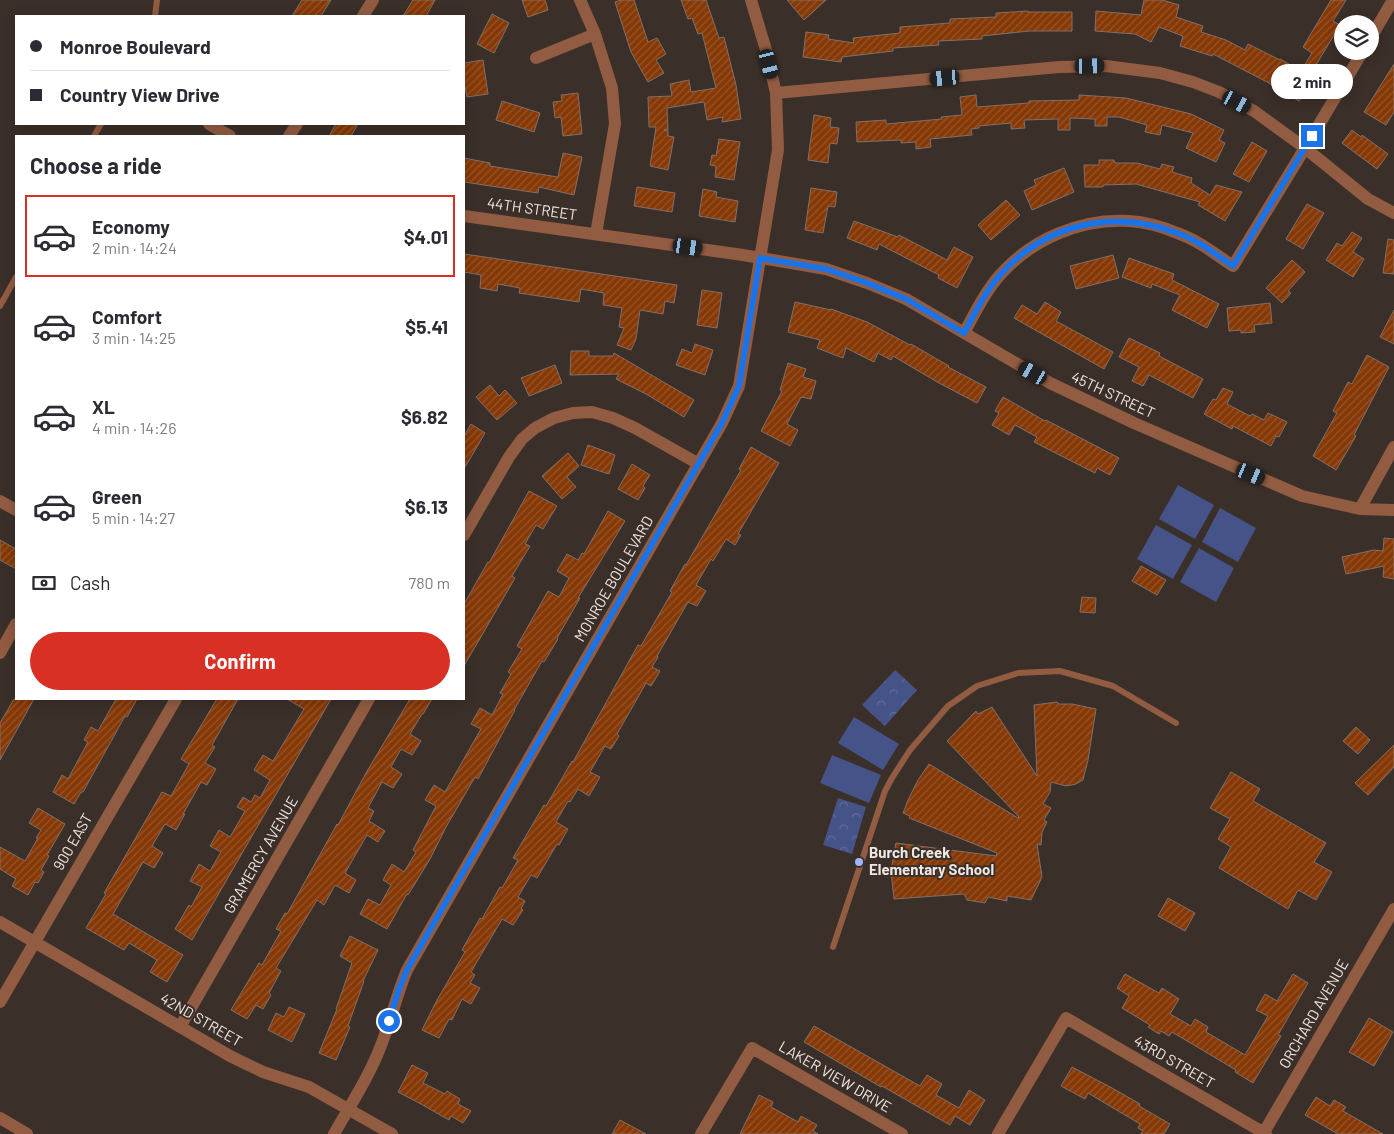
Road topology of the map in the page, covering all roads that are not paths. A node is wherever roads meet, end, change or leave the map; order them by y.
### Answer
1 (157, 0) edge
2 (373, 0) edge
3 (580, 0) edge
4 (751, 0) edge
5 (1393, 0) edge
6 (155, 15) edge
7 (364, 15) edge
8 (1379, 24) edge
9 (596, 34) junction
10 (536, 58) dead end
11 (1358, 60) edge
12 (776, 93) junction
13 (211, 125) edge
14 (228, 135) edge
15 (1305, 148) junction
16 (1394, 213) edge
17 (465, 216) edge
18 (596, 234) junction
19 (760, 258) junction
20 (15, 279) edge
21 (0, 306) edge
22 (964, 333) junction
23 (1394, 447) edge
24 (699, 464) junction
25 (0, 500) edge
26 (15, 509) edge
27 (1360, 509) junction
28 (1394, 510) edge
29 (465, 533) edge
30 (15, 626) edge
31 (0, 653) edge
32 (175, 700) edge
33 (368, 700) edge
34 (1176, 723) dead end
35 (1394, 910) edge
36 (0, 922) edge
37 (34, 941) junction
38 (833, 947) dead end
39 (0, 1002) edge
40 (180, 1027) junction
41 (348, 1109) junction
42 (0, 1118) edge
43 (27, 1134) edge
44 (334, 1134) edge
45 (392, 1134) edge
46 (701, 1134) edge
47 (902, 1134) edge
48 (998, 1134) edge
49 (1264, 1134) edge

1 - 6 lane
2 - 7 street
3 - 9 street
4 - 12 street, MONROE BOULEVARD
5 - 8 street
9 - 10 street
9 - 18 street
11 - 15 street
12 - 15 street
12 - 19 street, MONROE BOULEVARD
13 - 14 street
15 - 16 street
15 - 22 street
17 - 18 street, 44TH STREET
18 - 19 street, 45TH STREET
19 - 22 street, 45TH STREET
19 - 24 street, MONROE BOULEVARD
20 - 21 lane
22 - 27 street, 45TH STREET
23 - 27 street
24 - 29 street
24 - 41 street, MONROE BOULEVARD
25 - 26 street
27 - 28 street, 45TH STREET
30 - 31 street
32 - 37 street, 900 EAST
33 - 40 street, GRAMERCY AVENUE
34 - 38 lane
35 - 49 street, ORCHARD AVENUE
36 - 37 street, 42ND STREET
37 - 39 street, 900 EAST
37 - 40 street, 42ND STREET
40 - 41 street, 42ND STREET
41 - 44 street, MONROE BOULEVARD
41 - 45 street, 42ND STREET
42 - 43 street
46 - 47 street, LAKER VIEW DRIVE
48 - 49 street, 43RD STREET

